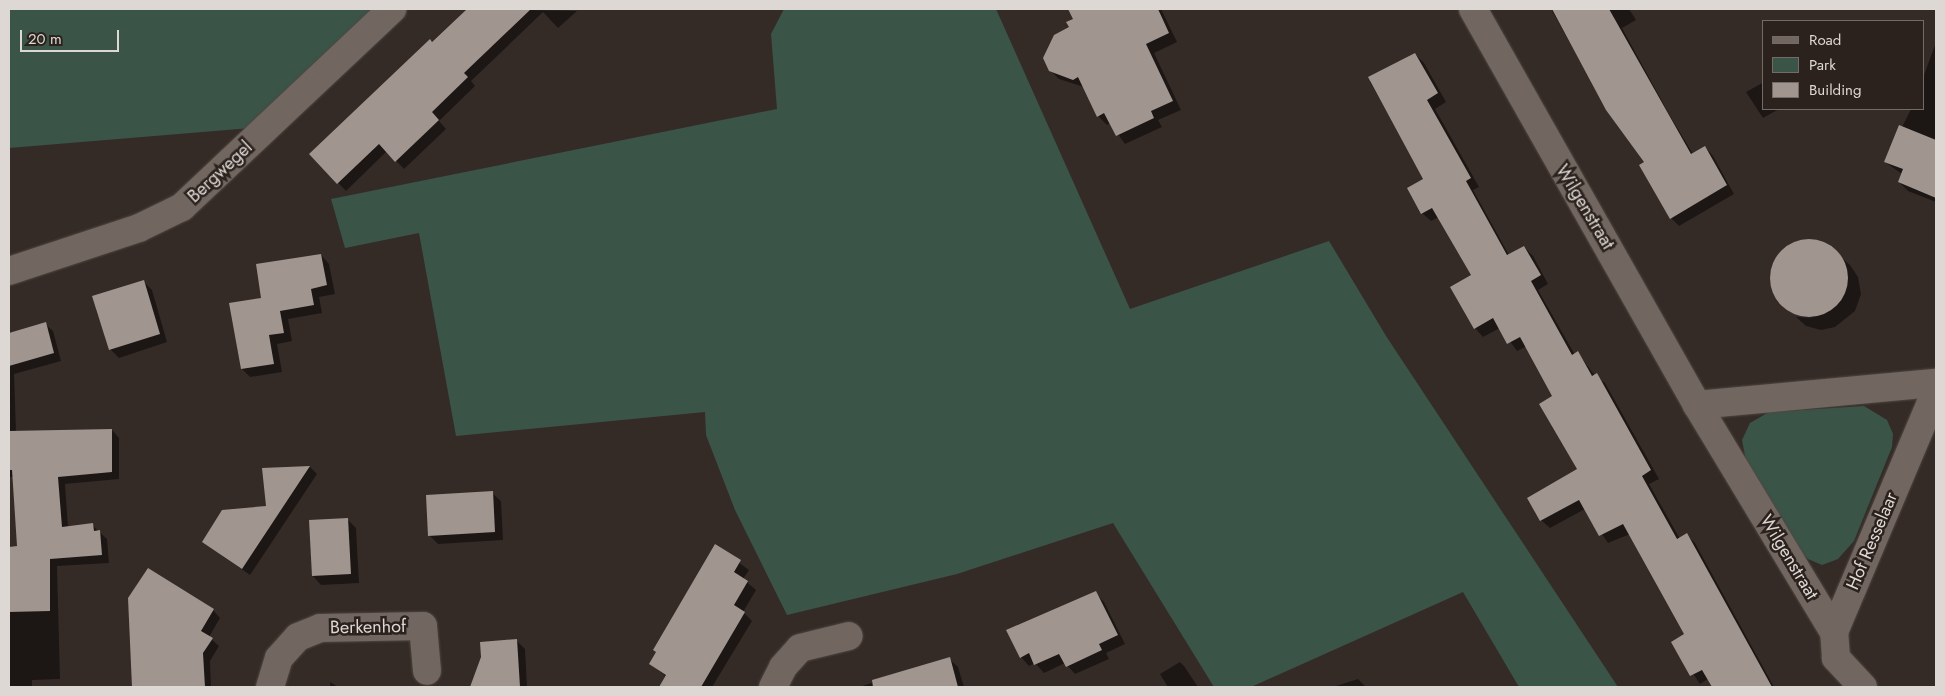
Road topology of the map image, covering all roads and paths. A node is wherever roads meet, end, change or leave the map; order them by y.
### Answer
1 (392, 9) edge
2 (1473, 9) edge
3 (9, 271) edge
4 (1936, 383) edge
5 (1936, 390) edge
6 (1697, 405) junction
7 (1834, 632) junction
8 (849, 636) dead end
9 (427, 671) dead end
10 (270, 687) edge
11 (772, 687) edge
12 (1863, 687) edge

1 - 3 street, Bergwegel
2 - 6 street, Wilgenstraat
4 - 6 street
5 - 7 street, Hof Resselaar
6 - 7 street, Wilgenstraat
7 - 12 street, Hof Resselaar
8 - 11 street
9 - 10 street, Berkenhof

